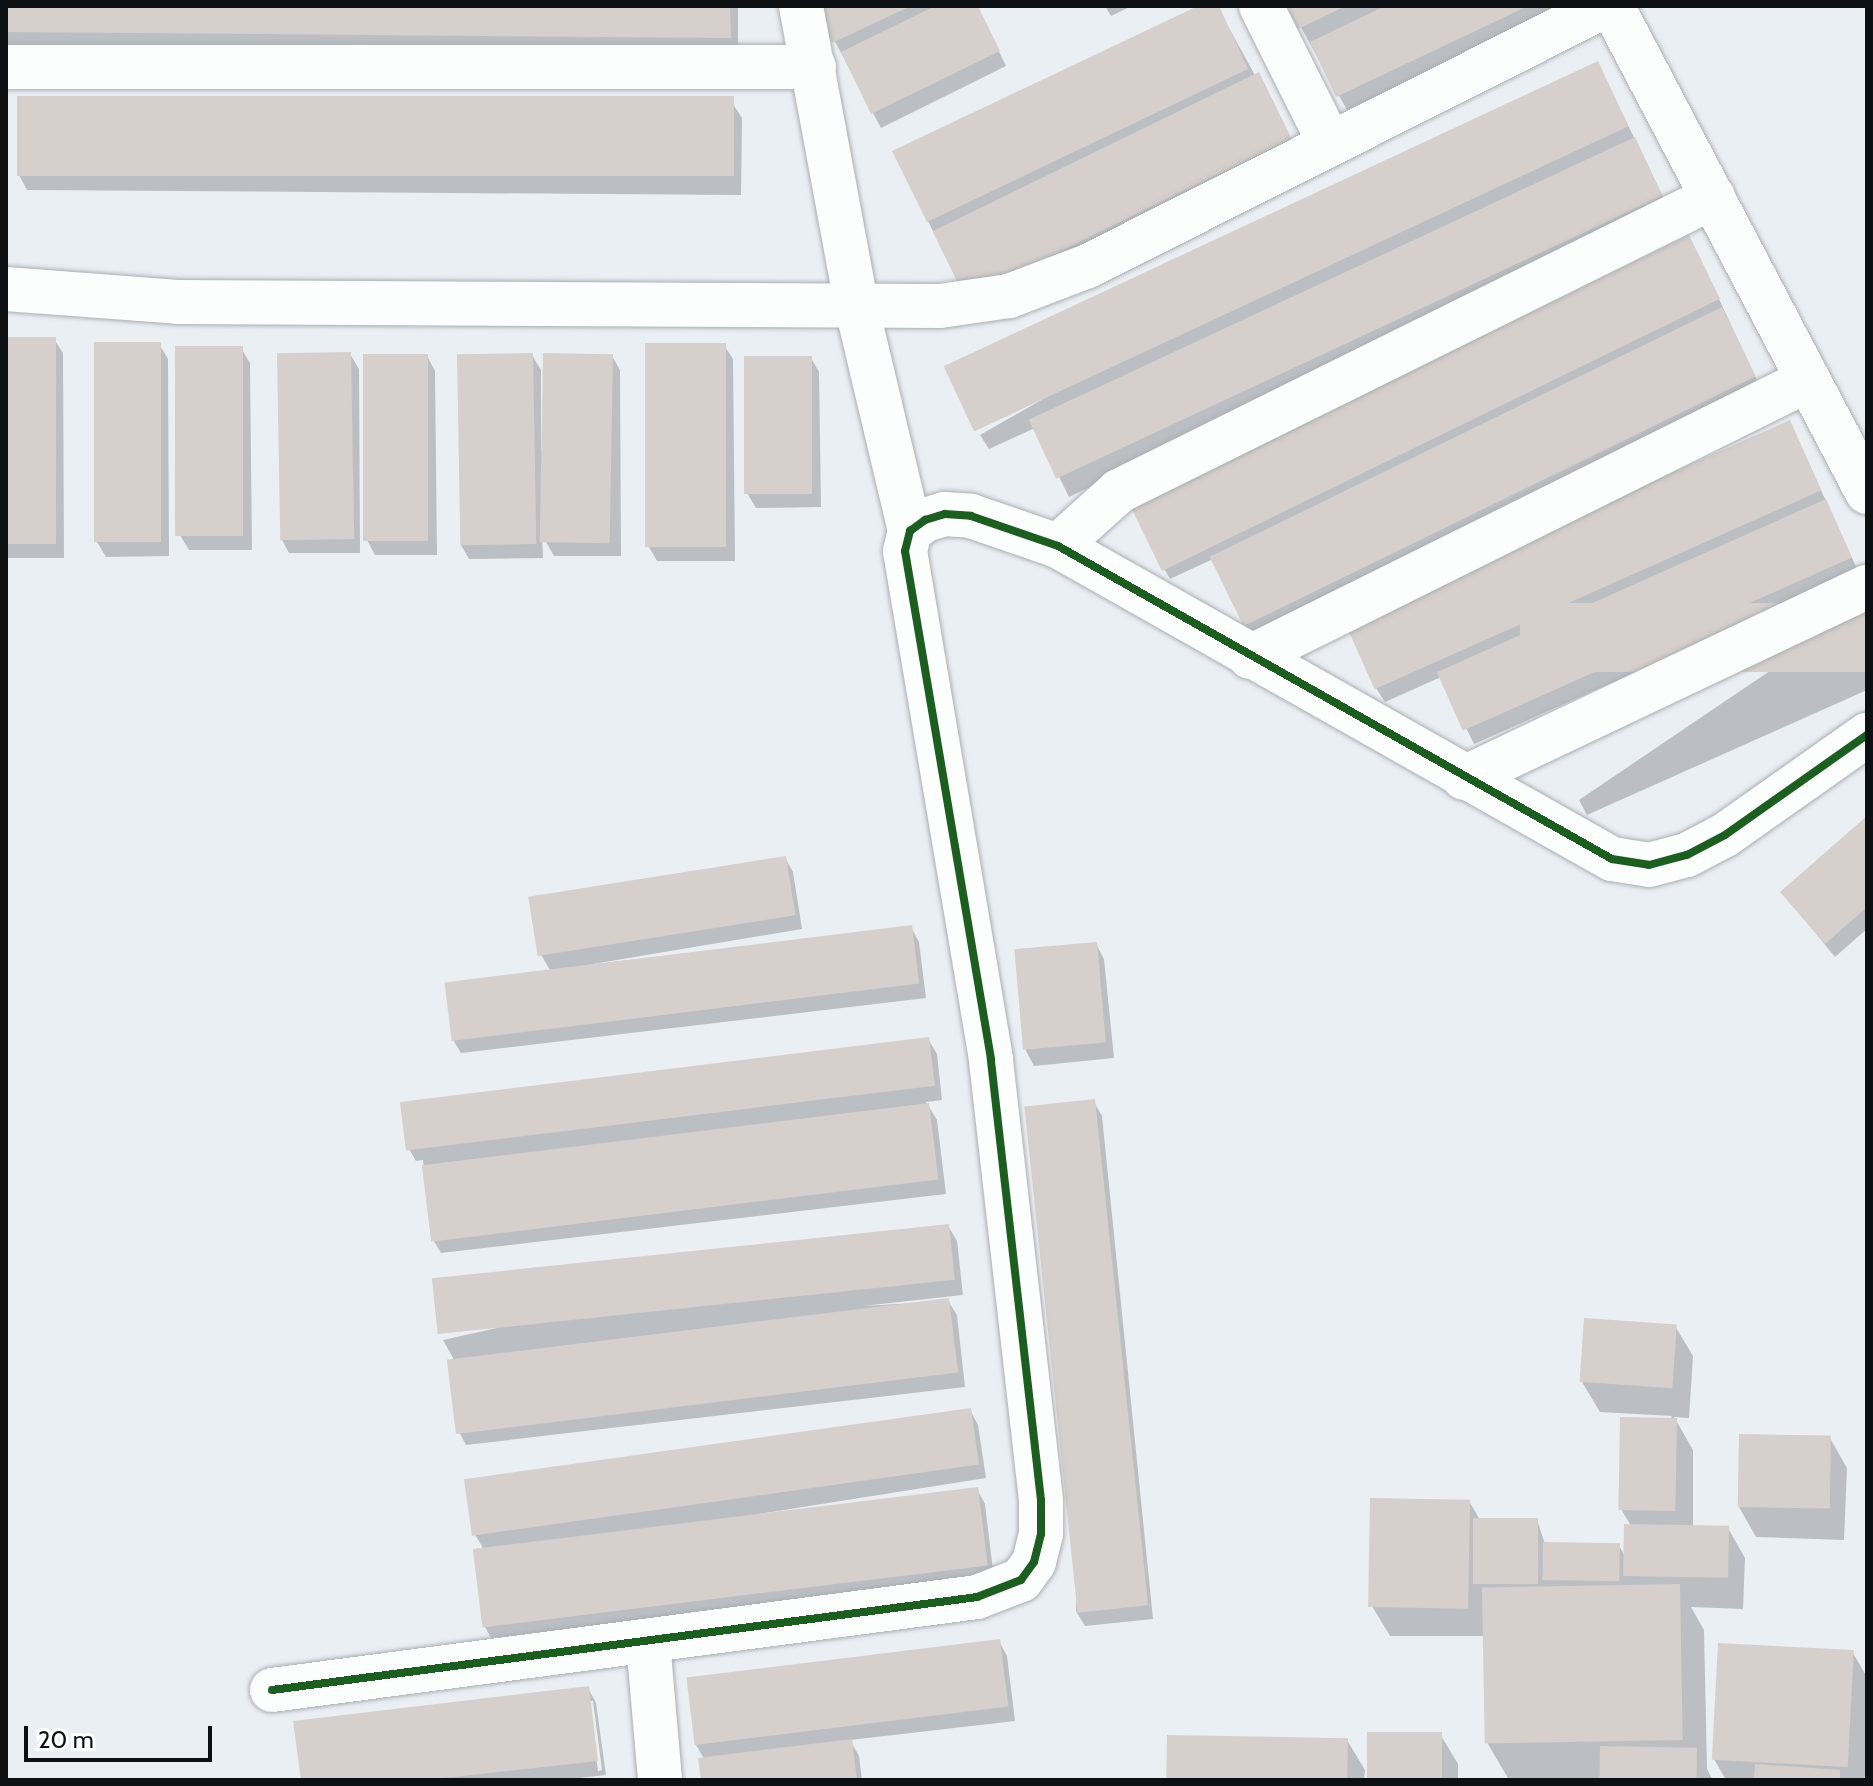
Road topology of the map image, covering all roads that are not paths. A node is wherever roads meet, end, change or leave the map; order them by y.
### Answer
1 (801, 6) edge
2 (1261, 6) edge
3 (1605, 6) edge
4 (1612, 6) edge
5 (6, 67) edge
6 (814, 67) junction
7 (1330, 144) junction
8 (1713, 197) junction
9 (6, 289) edge
10 (856, 304) junction
11 (1808, 380) junction
12 (1867, 492) edge
13 (910, 531) junction
14 (1058, 546) junction
15 (1867, 587) edge
16 (1250, 657) junction
17 (1867, 735) edge
18 (1464, 778) junction
19 (648, 1642) junction
20 (272, 1690) dead end
21 (660, 1780) edge

1 - 6 street
2 - 7 street
3 - 7 street
4 - 8 street
5 - 6 street
6 - 10 street
7 - 10 street
8 - 11 street
8 - 14 street
9 - 10 street
10 - 13 street
11 - 12 street
11 - 16 street
13 - 14 street
13 - 19 street
14 - 16 street
15 - 18 street
16 - 18 street
17 - 18 street
19 - 20 street
19 - 21 street

